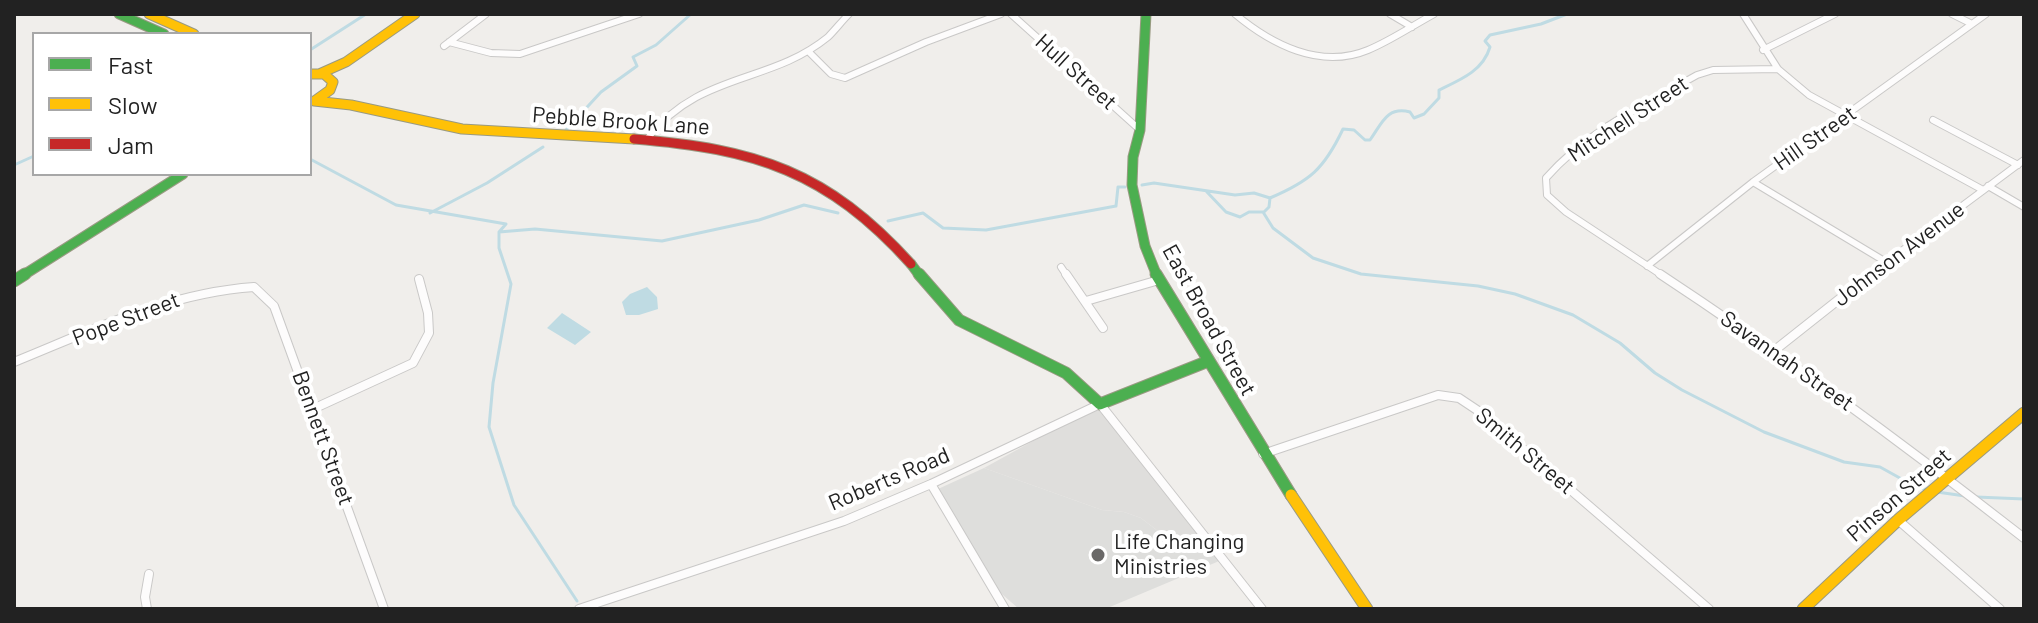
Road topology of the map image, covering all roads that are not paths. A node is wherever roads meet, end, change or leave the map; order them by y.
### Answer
1 (119, 14) edge
2 (149, 14) edge
3 (415, 14) edge
4 (486, 14) edge
5 (639, 14) edge
6 (849, 14) edge
7 (1001, 14) edge
8 (1011, 14) edge
9 (1146, 14) edge
10 (1235, 14) edge
11 (1390, 14) edge
12 (1434, 14) edge
13 (1743, 14) edge
14 (1835, 14) edge
15 (1952, 14) edge
16 (1986, 14) edge
17 (1972, 24) junction
18 (1412, 27) junction
19 (160, 32) edge
20 (190, 32) edge
21 (1763, 50) junction
22 (808, 51) junction
23 (346, 62) junction
24 (1778, 69) junction
25 (314, 74) edge
26 (331, 84) junction
27 (312, 101) edge
28 (341, 101) junction
29 (1847, 117) junction
30 (1933, 120) dead end
31 (1140, 130) junction
32 (647, 139) junction
33 (2021, 163) edge
34 (180, 176) edge
35 (1753, 182) junction
36 (1985, 188) junction
37 (1546, 192) joint
38 (2024, 207) edge
39 (1886, 262) junction
40 (1647, 266) junction
41 (1061, 267) dead end
42 (419, 279) dead end
43 (1159, 280) junction
44 (14, 281) edge
45 (241, 287) joint
46 (1086, 301) junction
47 (1103, 328) dead end
48 (1775, 350) junction
49 (14, 362) edge
50 (1206, 362) junction
51 (1100, 404) junction
52 (313, 409) junction
53 (2024, 413) edge
54 (1263, 454) junction
55 (1948, 479) junction
56 (931, 484) junction
57 (1898, 520) junction
58 (2024, 538) edge
59 (149, 574) dead end
60 (147, 609) edge
61 (384, 609) edge
62 (579, 609) edge
63 (1005, 609) edge
64 (1262, 609) edge
65 (1367, 609) edge
66 (1709, 609) edge
67 (1803, 609) edge
68 (2000, 609) edge

1 - 19 street
2 - 20 street
3 - 23 street
4 - 5 street
6 - 22 street
7 - 22 street
8 - 31 street, Hull Street
9 - 31 street, East Broad Street
10 - 18 street
11 - 18 street
12 - 18 street
13 - 21 street
14 - 21 street
15 - 17 street
16 - 17 street, Hill Street
17 - 29 street, Hill Street
21 - 24 street
22 - 32 street
23 - 25 street
23 - 26 street
24 - 29 street
24 - 37 street, Mitchell Street
25 - 26 street
26 - 27 street
26 - 28 street, Pebble Brook Lane
27 - 28 street, Pebble Brook Lane
28 - 32 street, Pebble Brook Lane
29 - 35 street, Hill Street
29 - 36 street
30 - 33 street
31 - 43 street, East Broad Street
32 - 51 street, Pebble Brook Lane
33 - 36 street, Johnson Avenue
34 - 44 street
35 - 39 street
35 - 40 street, Hill Street
36 - 38 street
36 - 39 street, Johnson Avenue
37 - 40 street, Savannah Street
39 - 48 street, Johnson Avenue
40 - 48 street, Savannah Street
41 - 46 street
42 - 52 street
43 - 46 street
43 - 50 street, East Broad Street
45 - 49 street, Pope Street
45 - 52 street, Bennett Street
46 - 47 street
48 - 55 street, Savannah Street
50 - 51 street, Roberts Road
50 - 54 street, East Broad Street
51 - 56 street, Roberts Road
51 - 64 street
52 - 61 street, Bennett Street
53 - 55 street, Pinson Street
54 - 65 street, East Broad Street
54 - 66 street, Smith Street
55 - 57 street, Pinson Street
55 - 58 street, Savannah Street
56 - 62 street, Roberts Road
56 - 63 street
57 - 67 street, Pinson Street
57 - 68 street
59 - 60 street

